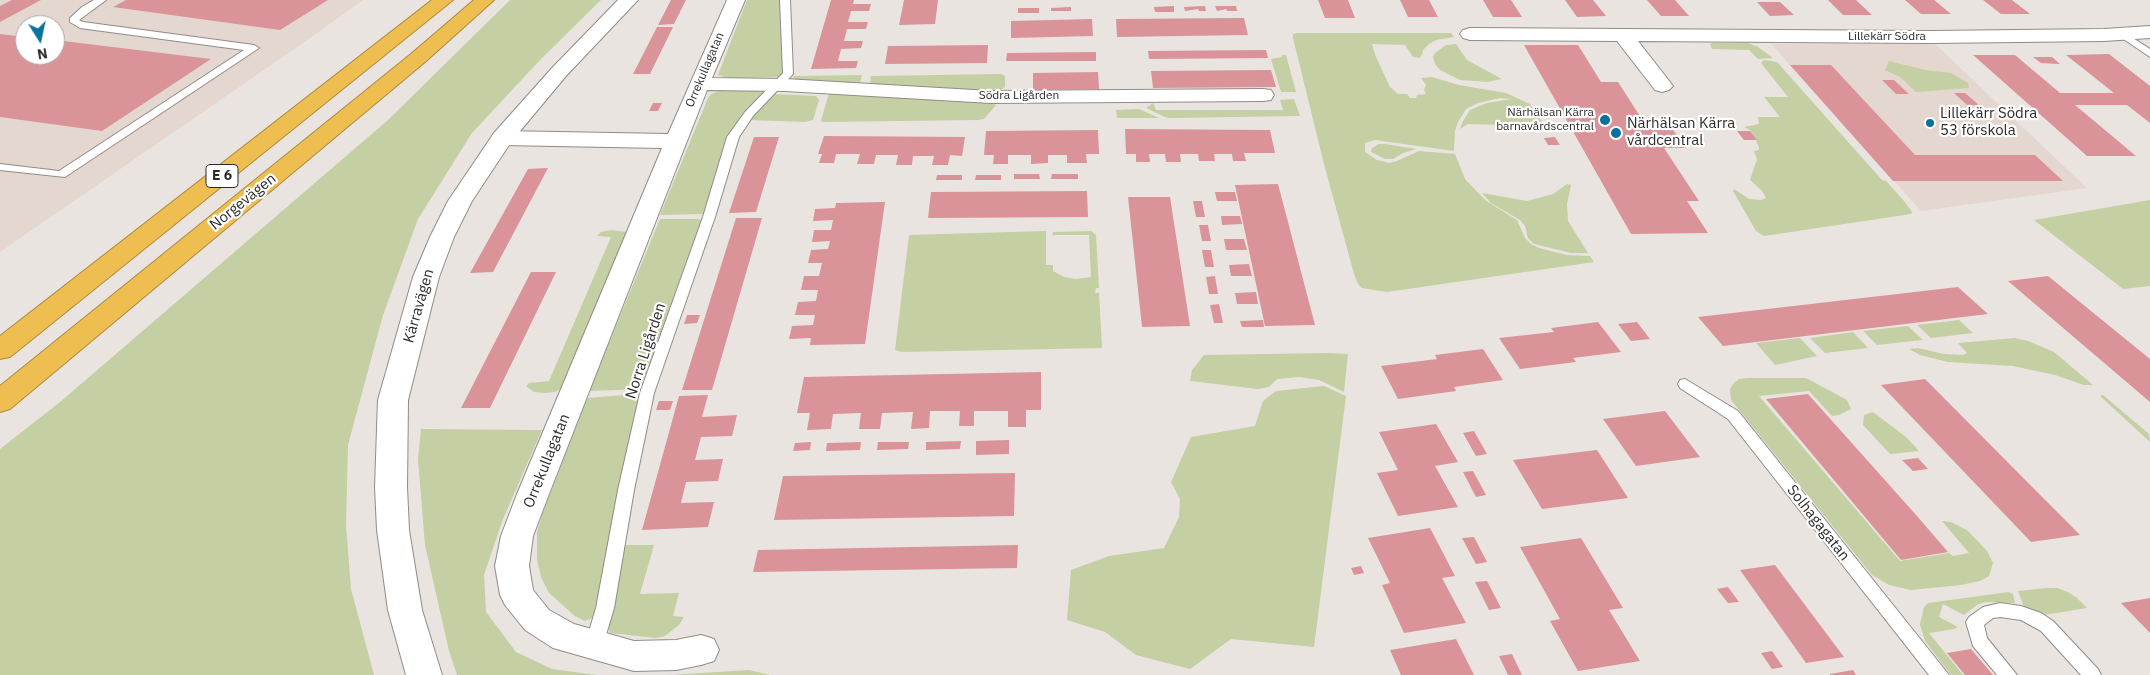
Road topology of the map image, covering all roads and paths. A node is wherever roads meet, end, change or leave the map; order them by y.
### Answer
1 (100, 0) edge
2 (444, 0) edge
3 (485, 0) edge
4 (629, 0) edge
5 (736, 0) edge
6 (785, 0) edge
7 (2150, 32) edge
8 (1470, 34) dead end
9 (2122, 34) junction
10 (1623, 36) junction
11 (2150, 54) edge
12 (699, 84) junction
13 (776, 85) junction
14 (1662, 86) dead end
15 (1263, 95) dead end
16 (502, 138) junction
17 (676, 141) junction
18 (0, 167) edge
19 (74, 341) junction
20 (0, 350) edge
21 (1686, 384) dead end
22 (0, 402) edge
23 (0, 408) edge
24 (594, 645) junction
25 (701, 650) dead end
26 (424, 675) edge
27 (1940, 675) edge
28 (2008, 675) edge
29 (2092, 675) edge

1 - 18 lane
2 - 20 highway, E 6
3 - 19 highway, Norgevägen / E 6
4 - 16 street, Kärravägen
5 - 12 street, Orrekullagatan
6 - 13 lane
7 - 9 street, Lillekärr Södra
8 - 10 street, Lillekärr Södra
9 - 10 street, Lillekärr Södra
9 - 11 lane
10 - 14 street
12 - 13 street, Södra Ligården
12 - 17 street, Orrekullagatan
13 - 15 street, Södra Ligården
13 - 24 lane, Norra Ligården
16 - 17 street
16 - 26 street, Kärravägen
17 - 24 street, Orrekullagatan
19 - 22 highway, Norgevägen / E 6
19 - 23 highway
21 - 27 lane, Solhagagatan
24 - 25 street, Orrekullagatan
28 - 29 lane

